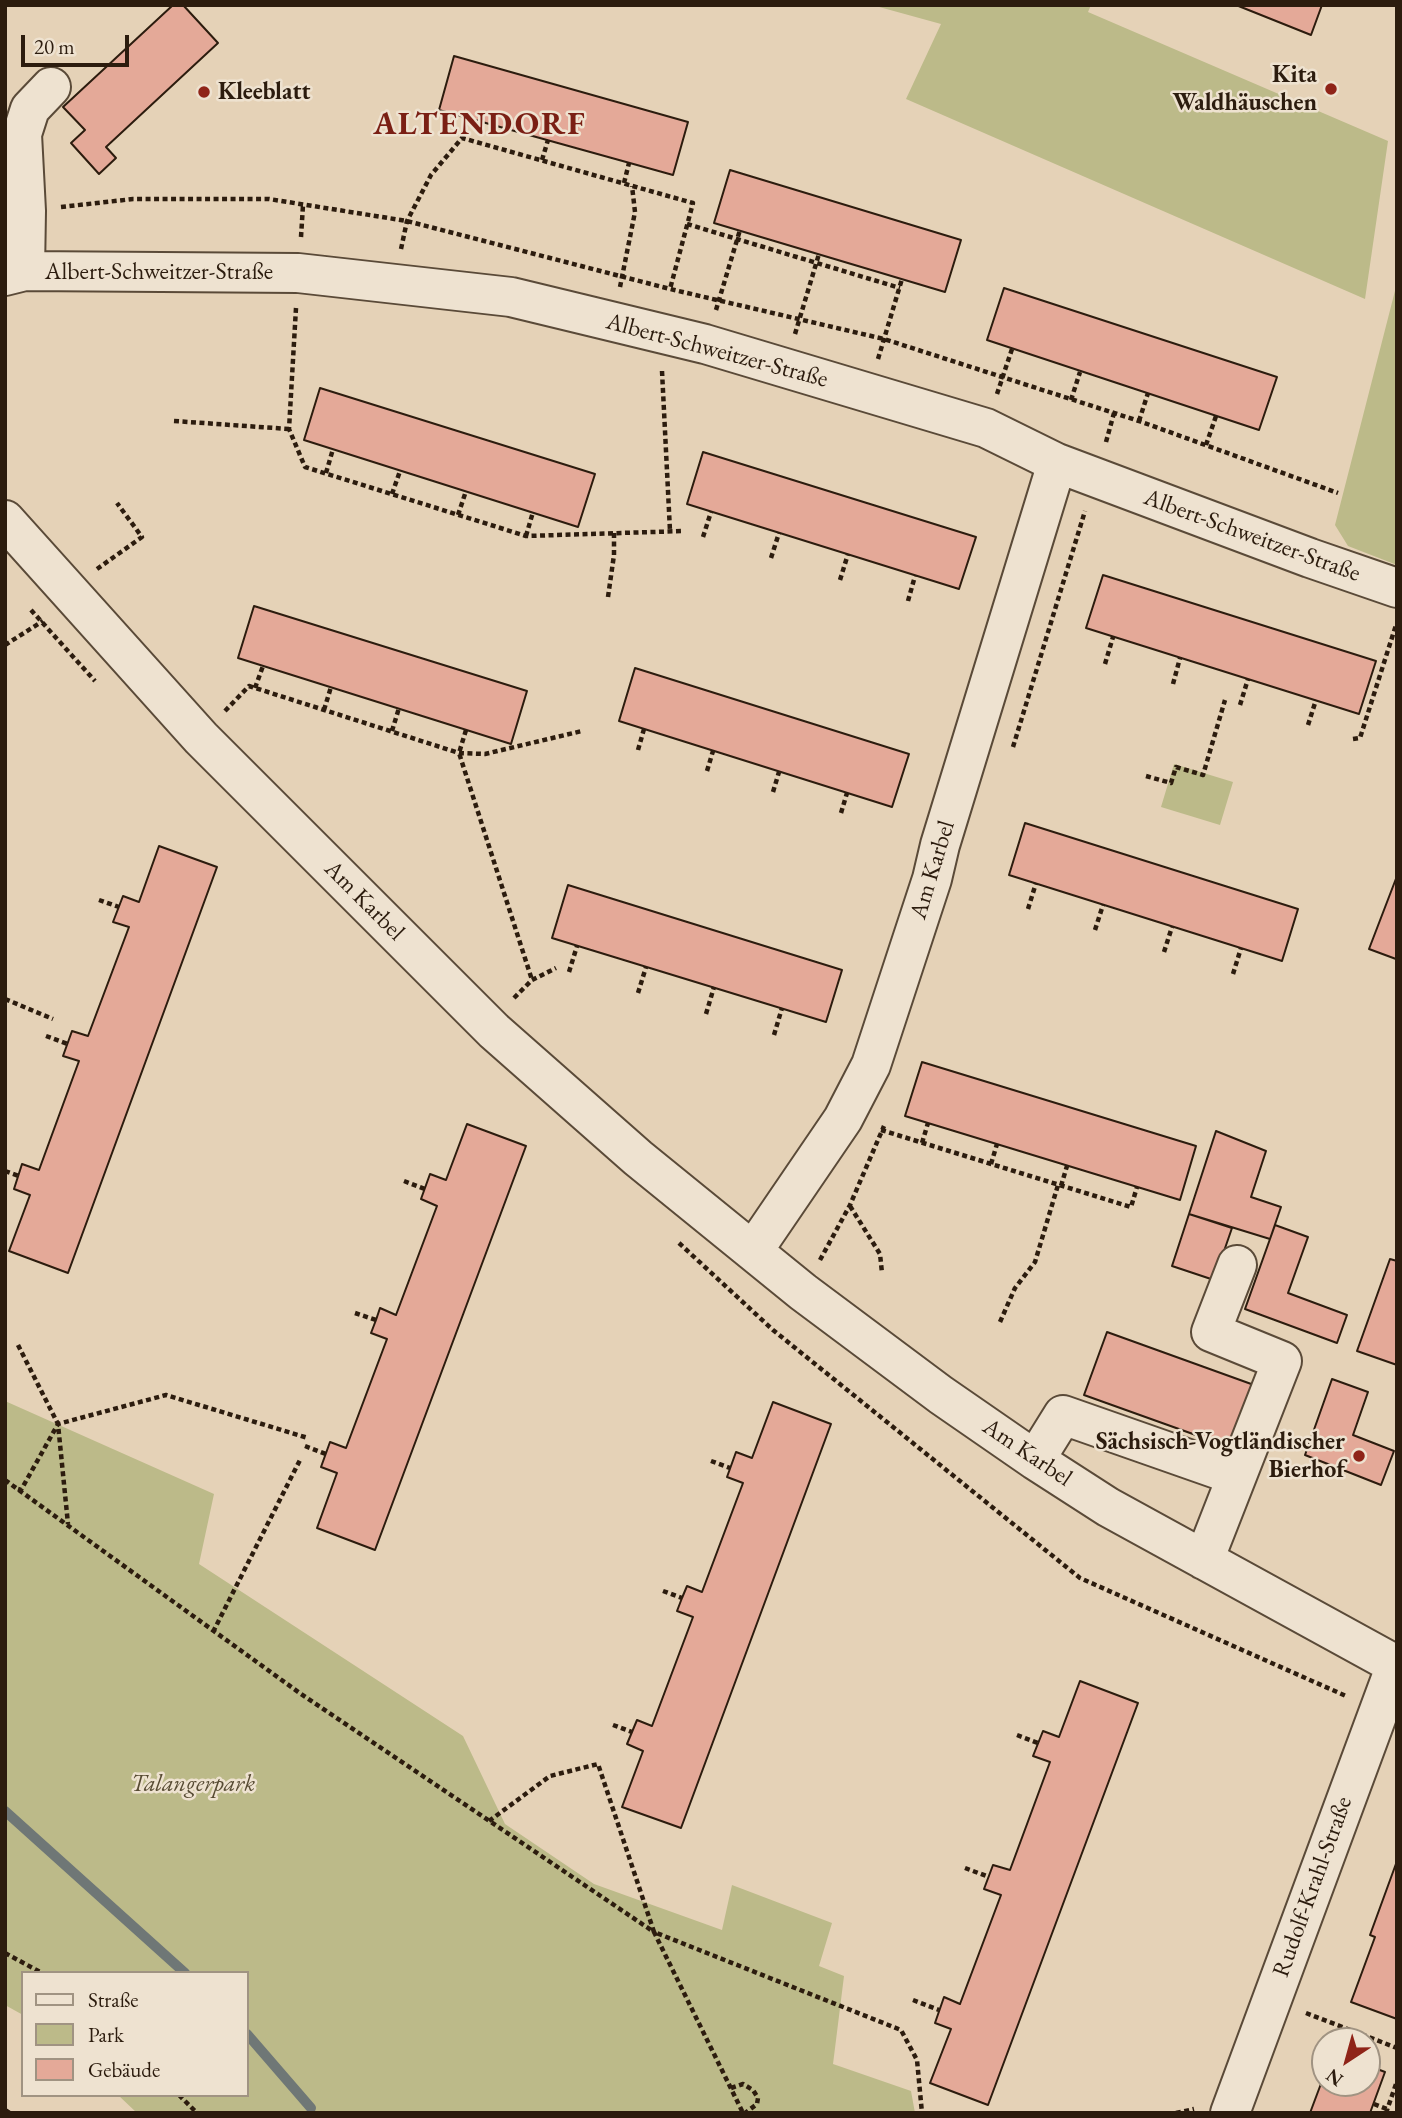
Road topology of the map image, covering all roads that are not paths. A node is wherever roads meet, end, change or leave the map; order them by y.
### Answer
1 (51, 87) dead end
2 (15, 274) edge
3 (1057, 463) junction
4 (5, 520) edge
5 (1397, 588) edge
6 (753, 1251) junction
7 (1237, 1265) dead end
8 (1035, 1460) junction
9 (1237, 1476) junction
10 (1204, 1560) junction
11 (1396, 1663) edge
12 (1382, 1730) edge
13 (1230, 2113) edge

1 - 2 street
2 - 3 street, Albert-Schweitzer-Straße
3 - 5 street, Albert-Schweitzer-Straße
3 - 6 street, Am Karbel
4 - 6 street, Am Karbel
6 - 8 street, Am Karbel
7 - 9 street
8 - 9 street
8 - 10 street, Am Karbel
9 - 10 street
10 - 11 street, Am Karbel
11 - 12 street, Rudolf-Krahl-Straße
12 - 13 street, Rudolf-Krahl-Straße

